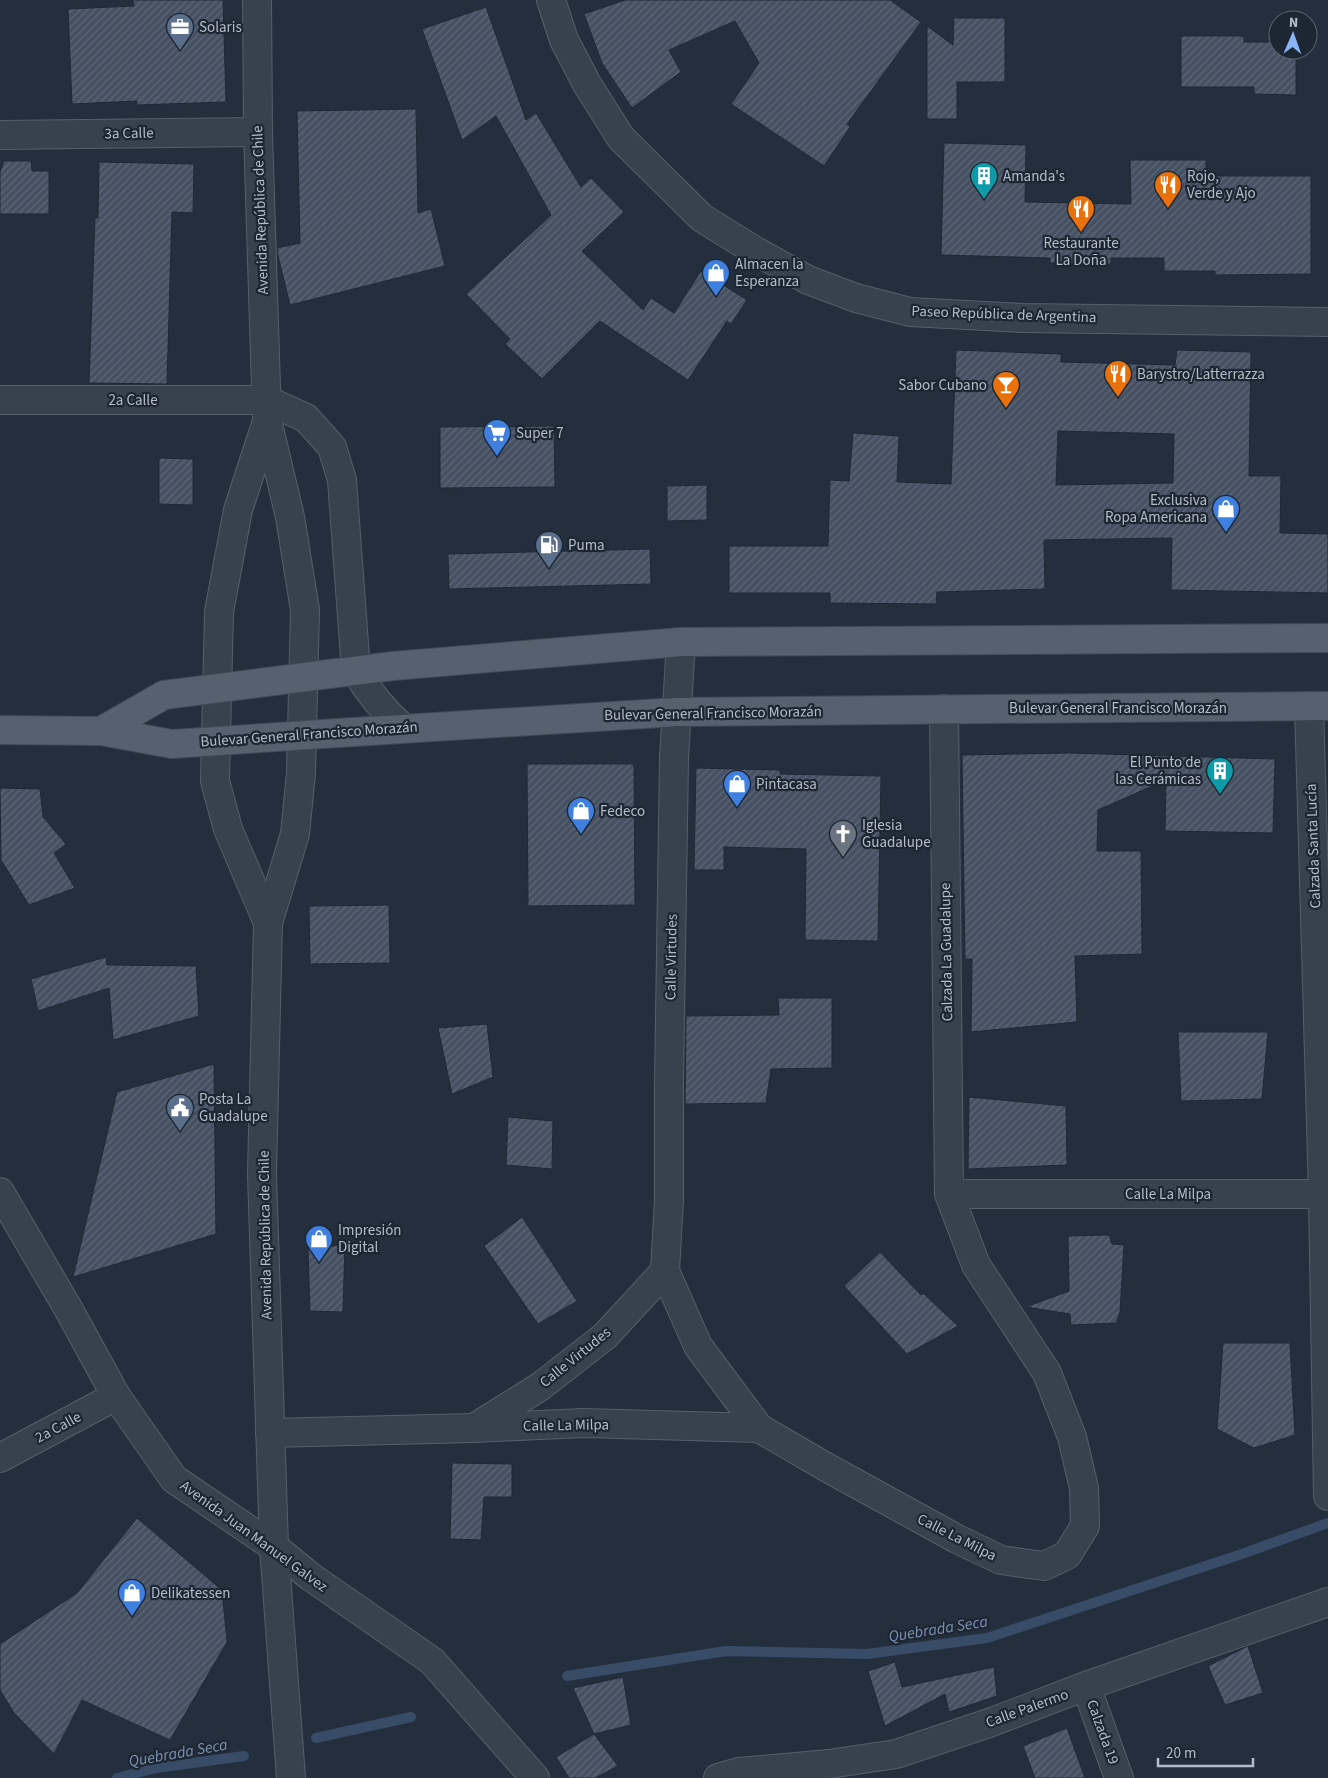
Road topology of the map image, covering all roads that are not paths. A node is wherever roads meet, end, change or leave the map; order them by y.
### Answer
1 (257, 0) edge
2 (551, 0) edge
3 (258, 132) junction
4 (0, 134) edge
5 (1328, 322) edge
6 (0, 400) edge
7 (267, 410) junction
8 (1328, 638) edge
9 (680, 642) junction
10 (356, 671) junction
11 (1318, 706) edge
12 (944, 710) junction
13 (677, 712) junction
14 (402, 727) junction
15 (0, 730) edge
16 (101, 731) junction
17 (268, 923) junction
18 (0, 1192) edge
19 (949, 1194) junction
20 (1326, 1194) edge
21 (665, 1271) junction
22 (116, 1396) junction
23 (473, 1428) junction
24 (759, 1428) junction
25 (270, 1433) junction
26 (0, 1458) edge
27 (1328, 1496) edge
28 (274, 1547) junction
29 (1328, 1602) edge
30 (1086, 1686) junction
31 (291, 1778) edge
32 (535, 1778) edge
33 (718, 1778) edge
34 (1119, 1778) edge

1 - 3 street, Avenida República de Chile
2 - 5 street, Paseo República de Argentina
3 - 4 street, 3a Calle
3 - 7 street, Avenida República de Chile
6 - 7 street, 2a Calle
7 - 10 street
7 - 17 street, Avenida República de Chile
7 - 17 street, Avenida República de Chile
8 - 9 main road
9 - 10 main road
9 - 13 street, Calle Virtudes
10 - 14 street
10 - 16 main road, bridge
11 - 12 main road, Bulevar General Francisco Morazán
11 - 20 street, Calzada Santa Lucía
12 - 13 main road, Bulevar General Francisco Morazán
12 - 19 street, Calzada La Guadalupe
13 - 14 main road, Bulevar General Francisco Morazán
13 - 21 street, Calle Virtudes
14 - 16 main road, Bulevar General Francisco Morazán, bridge
15 - 16 main road, Bulevar General Francisco Morazán
17 - 25 street, Avenida República de Chile
18 - 22 street, Avenida Juan Manuel Galvez
19 - 20 street, Calle La Milpa
19 - 24 street, Calle La Milpa
20 - 27 street, Calzada Santa Lucía
21 - 23 street, Calle Virtudes
21 - 24 street, Calle Virtudes
22 - 26 street, 2a Calle
22 - 28 street, Avenida Juan Manuel Galvez
23 - 24 street, Calle La Milpa
23 - 25 street, Calle La Milpa
25 - 28 street, Avenida República de Chile
28 - 31 street, Avenida República de Chile
28 - 32 street, Avenida Juan Manuel Galvez
29 - 30 street, Calle Palermo
30 - 33 street, Calle Palermo
30 - 34 street, Calzada 19

